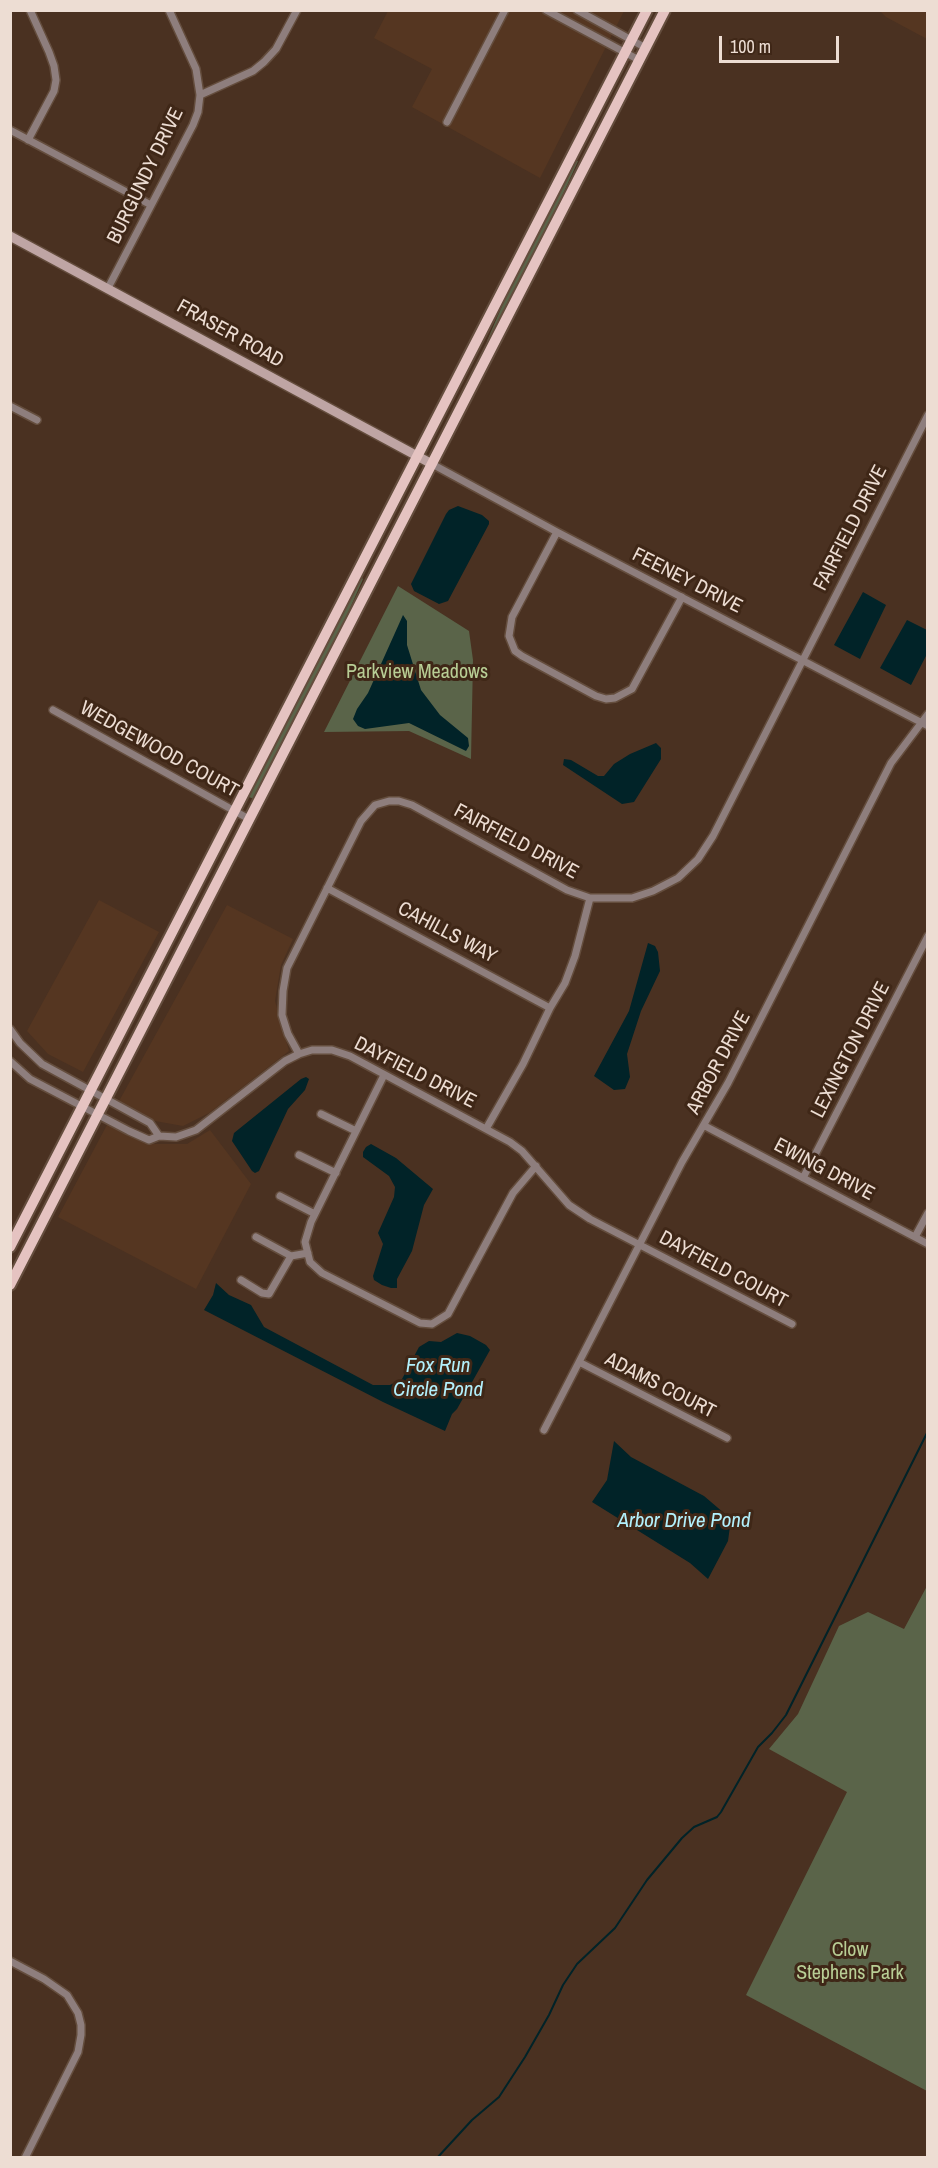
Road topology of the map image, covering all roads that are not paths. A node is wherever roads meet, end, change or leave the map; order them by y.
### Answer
1 (30, 10) edge
2 (169, 10) edge
3 (297, 10) edge
4 (505, 10) edge
5 (546, 10) edge
6 (577, 10) edge
7 (647, 10) edge
8 (665, 10) edge
9 (632, 40) junction
10 (646, 48) junction
11 (626, 52) junction
12 (639, 60) junction
13 (200, 95) junction
14 (447, 122) dead end
15 (10, 130) edge
16 (28, 140) junction
17 (151, 205) junction
18 (10, 236) edge
19 (108, 288) junction
20 (10, 406) edge
21 (927, 415) edge
22 (37, 420) dead end
23 (418, 456) junction
24 (432, 464) junction
25 (557, 532) junction
26 (682, 597) junction
27 (802, 660) junction
28 (53, 710) dead end
29 (927, 714) edge
30 (925, 725) edge
31 (236, 811) junction
32 (249, 819) junction
33 (327, 888) junction
34 (590, 898) junction
35 (927, 936) edge
36 (550, 1008) junction
37 (10, 1029) edge
38 (298, 1054) junction
39 (10, 1061) edge
40 (384, 1075) junction
41 (92, 1091) junction
42 (105, 1099) junction
43 (83, 1108) junction
44 (321, 1114) dead end
45 (97, 1115) junction
46 (705, 1126) junction
47 (486, 1129) junction
48 (356, 1131) junction
49 (159, 1136) junction
50 (299, 1155) dead end
51 (536, 1166) junction
52 (336, 1173) junction
53 (803, 1178) junction
54 (280, 1196) dead end
55 (927, 1213) edge
56 (315, 1214) junction
57 (256, 1237) dead end
58 (915, 1237) junction
59 (639, 1244) junction
60 (927, 1244) edge
61 (10, 1247) edge
62 (308, 1253) junction
63 (291, 1256) junction
64 (241, 1280) dead end
65 (10, 1285) edge
66 (792, 1324) dead end
67 (579, 1362) junction
68 (544, 1430) dead end
69 (727, 1438) dead end
70 (10, 1961) edge
71 (25, 2157) edge

1 - 16 street
2 - 13 street, BURGUNDY DRIVE
3 - 13 street
4 - 14 street
5 - 11 street
6 - 9 street
7 - 9 main road
8 - 10 main road
9 - 10 street
9 - 11 main road
10 - 12 main road
11 - 12 street
11 - 23 main road
12 - 24 main road
13 - 17 street, BURGUNDY DRIVE
15 - 16 street
16 - 17 street
17 - 19 street, BURGUNDY DRIVE
18 - 19 street, FRASER ROAD
19 - 23 street, FRASER ROAD
20 - 22 street
21 - 27 street, FAIRFIELD DRIVE
23 - 24 street, FRASER ROAD
23 - 31 main road
24 - 25 street, FEENEY DRIVE
24 - 32 main road
25 - 26 street, FEENEY DRIVE
25 - 26 street
26 - 27 street, FEENEY DRIVE
27 - 30 street, FEENEY DRIVE
27 - 34 street, FAIRFIELD DRIVE
28 - 31 street, WEDGEWOOD COURT
29 - 30 street, ARBOR DRIVE
30 - 46 street, ARBOR DRIVE
31 - 32 street, WEDGEWOOD COURT
31 - 41 main road
32 - 42 main road
33 - 34 street, FAIRFIELD DRIVE
33 - 36 street, CAHILLS WAY
33 - 38 street, FAIRFIELD DRIVE
34 - 36 street
35 - 53 street, LEXINGTON DRIVE
36 - 47 street
37 - 41 street
38 - 40 street, DAYFIELD DRIVE
38 - 49 street, DAYFIELD DRIVE
39 - 43 street, DAYFIELD DRIVE
40 - 47 street, DAYFIELD DRIVE
40 - 48 street
41 - 42 street
41 - 43 main road
42 - 45 main road
42 - 49 street
43 - 45 street, DAYFIELD DRIVE
43 - 61 main road
44 - 48 street
45 - 49 street, DAYFIELD DRIVE
45 - 65 main road
46 - 53 street, EWING DRIVE
46 - 59 street, ARBOR DRIVE
47 - 51 street, DAYFIELD DRIVE
48 - 52 street
50 - 52 street
51 - 59 street, DAYFIELD DRIVE
51 - 62 street
52 - 56 street
53 - 58 street, EWING DRIVE
54 - 56 street
55 - 58 street
56 - 62 street
57 - 63 street
58 - 60 street, EWING DRIVE
59 - 66 street, DAYFIELD COURT
59 - 67 street, ARBOR DRIVE
62 - 63 street
63 - 64 street
67 - 68 street, ARBOR DRIVE
67 - 69 street, ADAMS COURT
70 - 71 street

